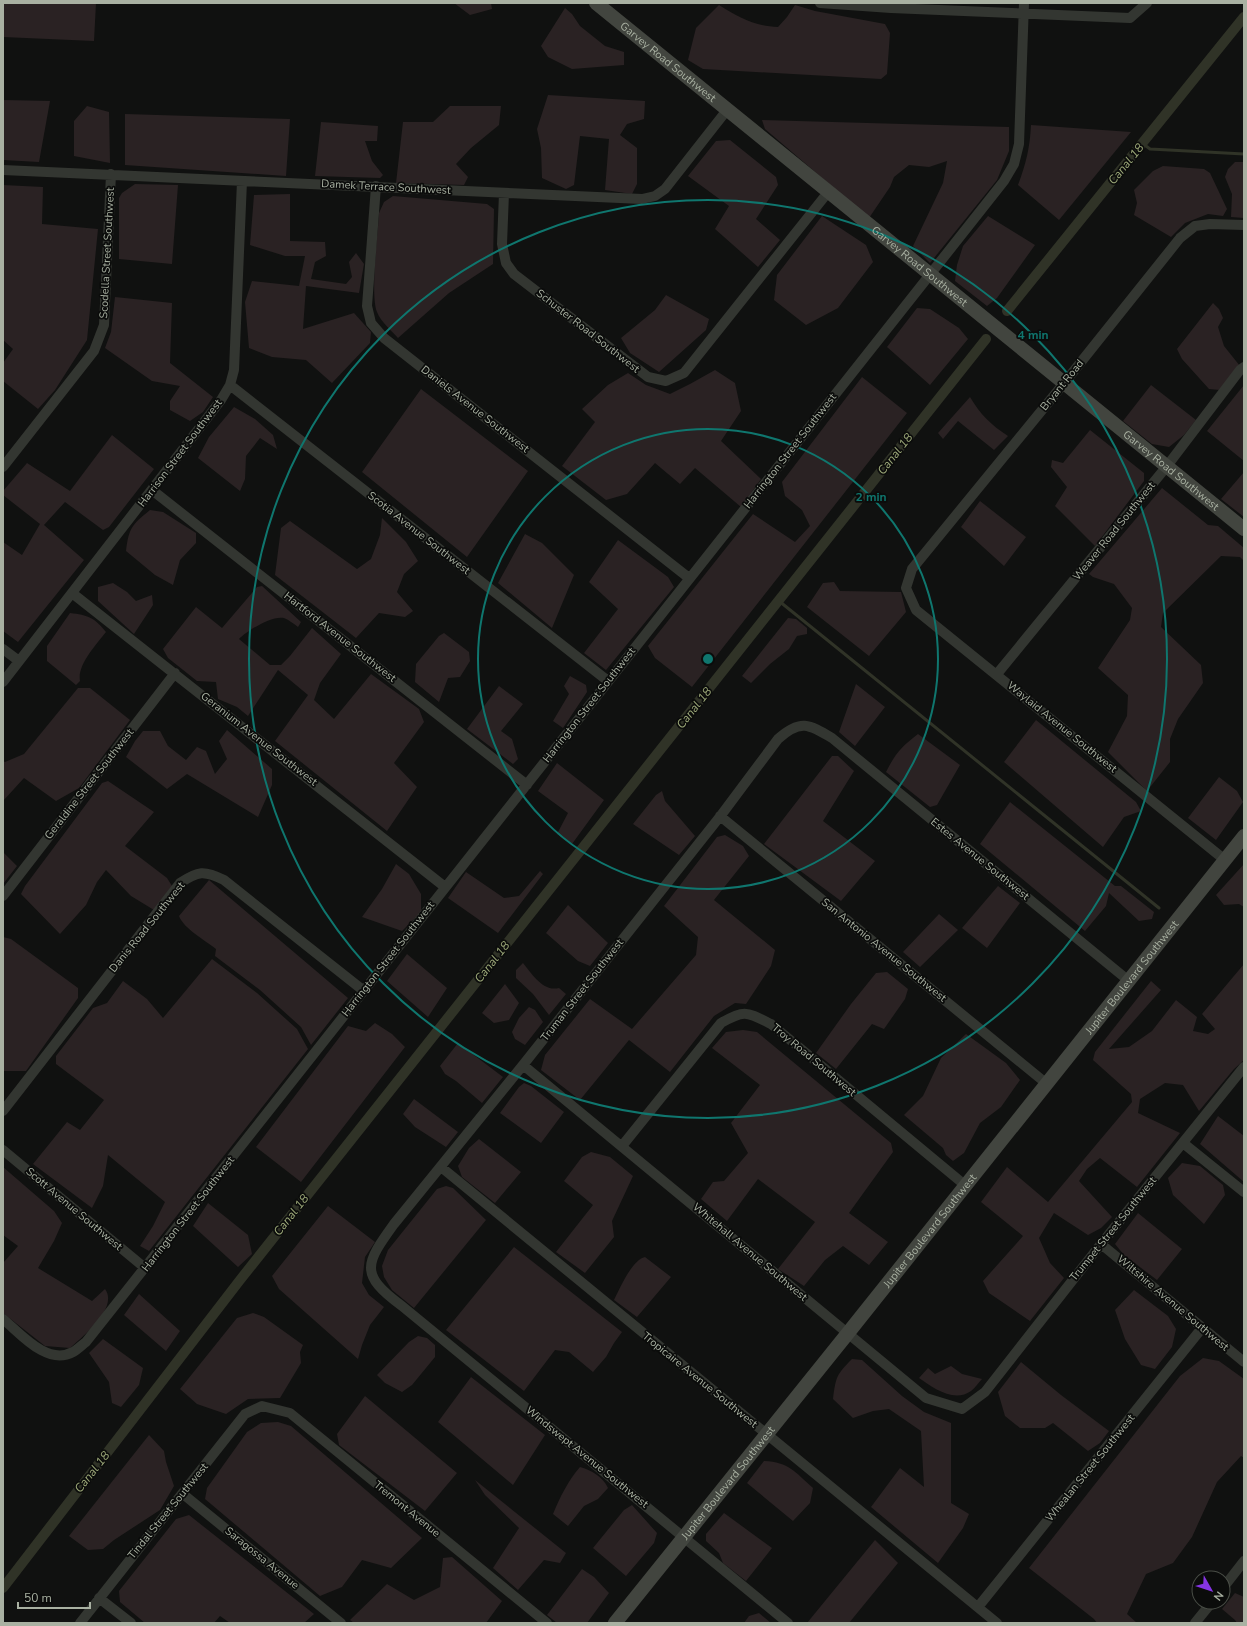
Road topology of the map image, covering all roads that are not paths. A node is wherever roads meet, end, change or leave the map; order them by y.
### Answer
1 (596, 3) edge
2 (820, 3) edge
3 (1024, 3) edge
4 (1147, 3) edge
5 (891, 5) edge
6 (1024, 14) junction
7 (727, 110) junction
8 (3, 170) edge
9 (111, 174) junction
10 (242, 181) junction
11 (376, 186) junction
12 (829, 191) junction
13 (504, 193) junction
14 (1244, 225) edge
15 (930, 275) junction
16 (1244, 367) edge
17 (1065, 382) junction
18 (230, 385) junction
19 (1167, 466) junction
20 (3, 467) edge
21 (152, 490) junction
22 (1244, 529) edge
23 (689, 578) junction
24 (906, 588) joint
25 (72, 593) junction
26 (3, 648) edge
27 (19, 661) junction
28 (175, 673) junction
29 (997, 674) junction
30 (608, 681) junction
31 (3, 682) edge
32 (832, 738) joint
33 (527, 784) junction
34 (720, 816) junction
35 (1244, 836) edge
36 (1225, 860) junction
37 (445, 887) junction
38 (3, 896) edge
39 (1129, 981) junction
40 (364, 991) junction
41 (523, 1065) junction
42 (1244, 1067) edge
43 (1047, 1084) junction
44 (3, 1111) edge
45 (1183, 1143) junction
46 (622, 1146) junction
47 (3, 1150) edge
48 (440, 1167) junction
49 (966, 1186) junction
50 (1244, 1192) edge
51 (1101, 1244) junction
52 (145, 1268) junction
53 (384, 1293) joint
54 (3, 1320) edge
55 (1202, 1328) junction
56 (848, 1333) junction
57 (1244, 1362) edge
58 (985, 1392) joint
59 (262, 1406) joint
60 (766, 1434) junction
61 (183, 1494) junction
62 (684, 1537) junction
63 (1244, 1561) edge
64 (1231, 1578) edge
65 (99, 1598) junction
66 (978, 1607) junction
67 (1206, 1610) edge
68 (80, 1623) edge
69 (131, 1623) edge
70 (341, 1623) edge
71 (547, 1623) edge
72 (614, 1623) edge
73 (788, 1623) edge
74 (997, 1623) edge
75 (1195, 1623) edge

1 - 7 street, Garvey Road Southwest
2 - 5 street
3 - 6 street, Harrington Street Southwest
4 - 6 street
5 - 6 street
6 - 15 street, Harrington Street Southwest
7 - 12 street, Garvey Road Southwest
7 - 13 street, Damek Terrace Southwest
8 - 9 street, Damek Terrace Southwest
9 - 10 street, Damek Terrace Southwest
9 - 20 street, Scodella Street Southwest
10 - 11 street, Damek Terrace Southwest
10 - 18 street, Harrison Street Southwest
11 - 13 street, Damek Terrace Southwest
11 - 23 street, Daniels Avenue Southwest
12 - 13 street, Schuster Road Southwest
12 - 15 street, Garvey Road Southwest
14 - 17 street, Bryant Road
15 - 17 street, Garvey Road Southwest
15 - 23 street, Harrington Street Southwest
16 - 19 street, Weaver Road Southwest
17 - 19 street, Garvey Road Southwest
17 - 24 street, Bryant Road
18 - 21 street, Harrison Street Southwest
18 - 30 street, Scotia Avenue Southwest
19 - 22 street, Garvey Road Southwest
19 - 29 street, Weaver Road Southwest
21 - 25 street, Harrison Street Southwest
21 - 33 street, Hartford Avenue Southwest
23 - 30 street, Harrington Street Southwest
24 - 29 street, Waylaid Avenue Southwest
25 - 27 street, Harrison Street Southwest
25 - 28 street, Geranium Avenue Southwest
26 - 27 street
27 - 31 street, Harrison Street Southwest
28 - 37 street, Geranium Avenue Southwest
28 - 38 street, Geraldine Street Southwest
29 - 36 street, Waylaid Avenue Southwest
30 - 33 street, Harrington Street Southwest
32 - 34 street, Truman Street Southwest
32 - 39 street, Estes Avenue Southwest
33 - 37 street, Harrington Street Southwest
34 - 41 street, Truman Street Southwest
34 - 43 street, San Antonio Avenue Southwest
35 - 36 street, Jupiter Boulevard Southwest
36 - 39 street, Jupiter Boulevard Southwest
37 - 40 street, Harrington Street Southwest
39 - 43 street, Jupiter Boulevard Southwest
40 - 44 street, Danis Road Southwest
40 - 52 street, Harrington Street Southwest
41 - 46 street, Whitehall Avenue Southwest
41 - 48 street, Truman Street Southwest
42 - 45 street, Trumpet Street Southwest
43 - 49 street, Jupiter Boulevard Southwest
45 - 50 street
45 - 51 street, Trumpet Street Southwest
46 - 49 street, Troy Road Southwest
46 - 56 street, Whitehall Avenue Southwest
47 - 52 street, Scott Avenue Southwest
48 - 53 street, Truman Street Southwest
48 - 60 street, Tropicaire Avenue Southwest
49 - 56 street, Jupiter Boulevard Southwest
51 - 55 street, Wiltshire Avenue Southwest
51 - 58 street, Trumpet Street Southwest
52 - 54 street, Harrington Street Southwest
53 - 62 street, Windswept Avenue Southwest
55 - 57 street, Wiltshire Avenue Southwest
55 - 66 street, Whealan Street Southwest
56 - 58 street, Whitehall Avenue Southwest
56 - 60 street, Jupiter Boulevard Southwest
59 - 61 street, Tindal Street Southwest
59 - 71 street, Tremont Avenue
60 - 62 street, Jupiter Boulevard Southwest
60 - 66 street, Tropicaire Avenue Southwest
61 - 65 street, Tindal Street Southwest
61 - 70 street, Saragossa Avenue
62 - 72 street, Jupiter Boulevard Southwest
62 - 73 street, Windswept Avenue Southwest
63 - 64 street
65 - 68 street, Tindal Street Southwest
65 - 69 street
66 - 74 street, Tropicaire Avenue Southwest
67 - 75 street

